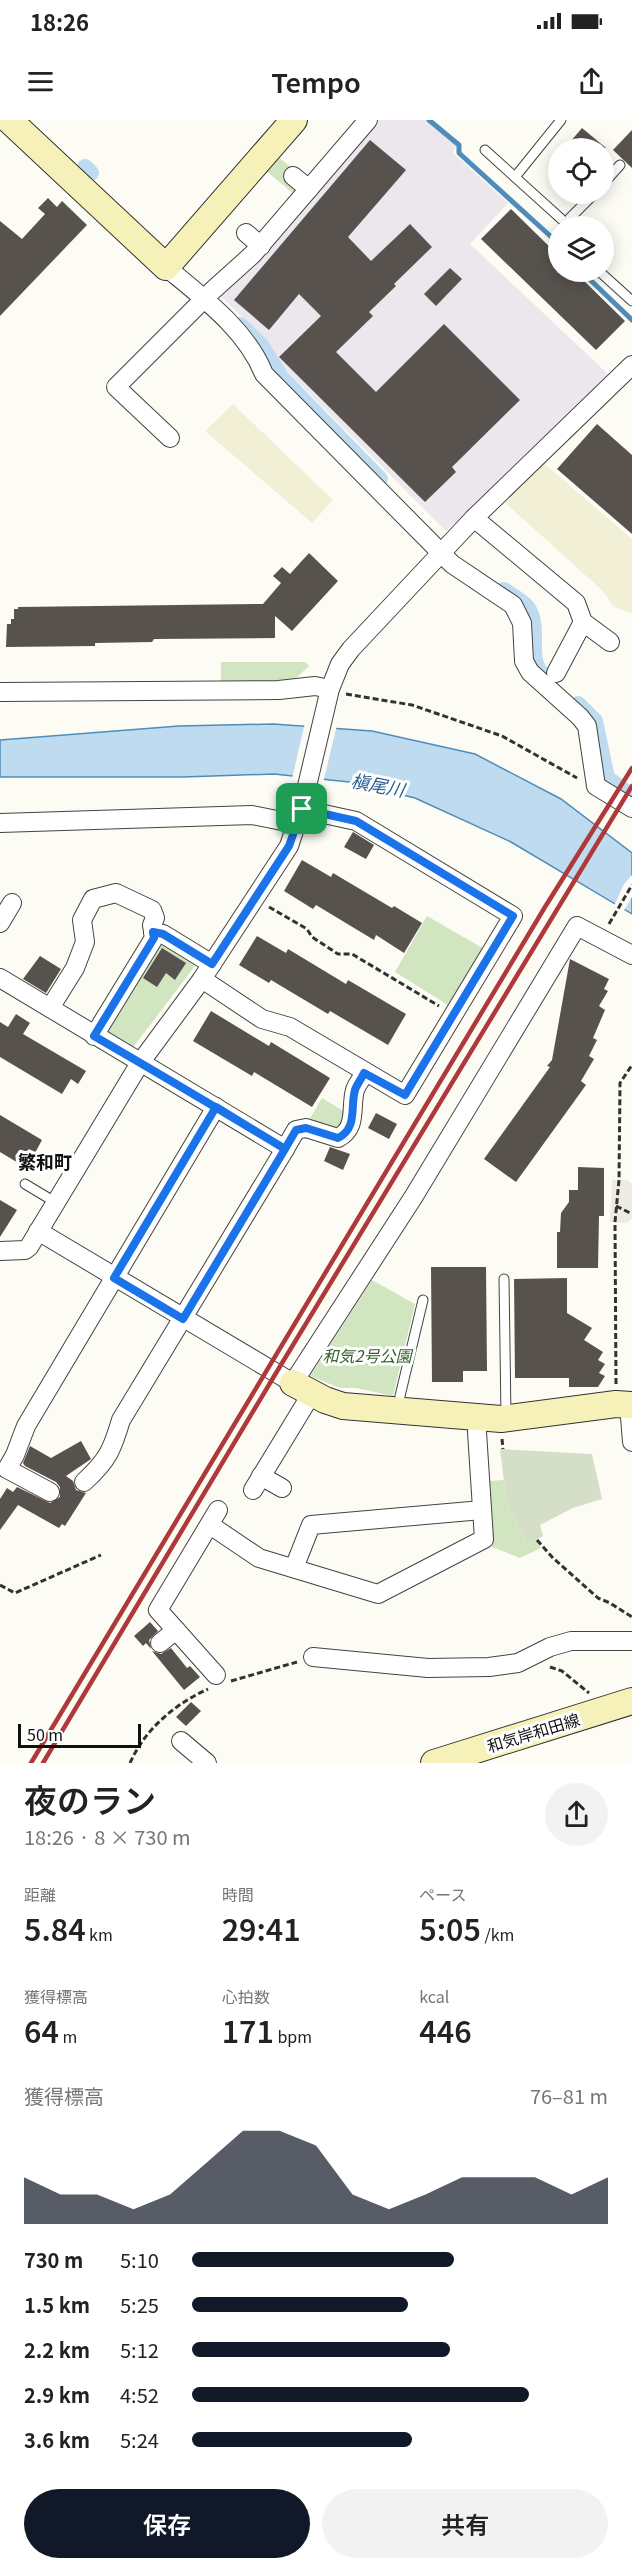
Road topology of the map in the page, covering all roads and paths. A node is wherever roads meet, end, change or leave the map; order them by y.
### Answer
1 (9, 120) edge
2 (294, 120) edge
3 (368, 120) edge
4 (561, 120) edge
5 (485, 150) dead end
6 (620, 165) dead end
7 (614, 171) edge
8 (293, 176) dead end
9 (515, 177) junction
10 (309, 189) junction
11 (584, 204) edge
12 (558, 216) edge
13 (573, 216) edge
14 (246, 233) dead end
15 (261, 246) junction
16 (166, 267) junction
17 (611, 282) edge
18 (208, 296) junction
19 (632, 301) edge
20 (632, 365) edge
21 (170, 438) dead end
22 (474, 518) junction
23 (445, 547) junction
24 (583, 622) junction
25 (610, 642) dead end
26 (556, 673) dead end
27 (0, 692) edge
28 (333, 692) junction
29 (596, 786) junction
30 (632, 808) edge
31 (300, 813) junction
32 (0, 823) edge
33 (632, 885) edge
34 (264, 904) dead end
35 (153, 932) junction
36 (604, 933) dead end
37 (632, 955) edge
38 (207, 971) junction
39 (0, 978) edge
40 (50, 1008) junction
41 (453, 1014) junction
42 (94, 1036) junction
43 (140, 1063) junction
44 (632, 1065) edge
45 (364, 1073) junction
46 (216, 1107) junction
47 (285, 1149) junction
48 (25, 1184) dead end
49 (55, 1202) junction
50 (616, 1206) junction
51 (632, 1214) edge
52 (38, 1231) junction
53 (0, 1251) edge
54 (114, 1278) junction
55 (504, 1280) dead end
56 (423, 1300) dead end
57 (183, 1319) junction
58 (303, 1388) junction
59 (626, 1404) edge
60 (400, 1410) junction
61 (479, 1418) junction
62 (506, 1419) junction
63 (632, 1442) edge
64 (4, 1475) edge
65 (84, 1482) dead end
66 (282, 1488) dead end
67 (50, 1492) dead end
68 (482, 1510) junction
69 (537, 1540) dead end
70 (101, 1555) dead end
71 (294, 1569) junction
72 (0, 1585) edge
73 (632, 1617) edge
74 (176, 1630) junction
75 (632, 1641) edge
76 (160, 1643) dead end
77 (313, 1657) joint
78 (519, 1663) junction
79 (218, 1681) junction
80 (620, 1705) edge
81 (181, 1741) dead end
82 (209, 1758) edge
83 (130, 1763) edge
84 (434, 1763) edge

1 - 16 street
2 - 16 street
3 - 10 street
4 - 9 lane
5 - 9 lane
6 - 7 lane
8 - 10 street
9 - 12 lane
10 - 15 street
11 - 13 lane
14 - 15 street
15 - 18 street
16 - 18 street
17 - 19 lane
18 - 21 street
18 - 23 street
20 - 22 street
22 - 23 street
22 - 24 street
23 - 28 street
23 - 29 street
24 - 25 street
24 - 26 street
27 - 28 street
28 - 29 path
28 - 31 street
29 - 30 street
31 - 32 street
31 - 38 street
31 - 41 street
33 - 36 path
34 - 41 path
35 - 38 street
35 - 40 street
35 - 42 street
37 - 58 street
38 - 43 street
38 - 45 street
39 - 40 street
40 - 42 street
41 - 45 street
42 - 43 street
43 - 46 street
43 - 49 street
44 - 50 path
45 - 47 street
46 - 47 street
46 - 54 street
47 - 57 street
48 - 49 lane
49 - 52 street
50 - 51 path
50 - 59 path
52 - 53 street
52 - 54 street
54 - 57 street
54 - 64 street
55 - 62 lane
56 - 60 lane
57 - 58 street
57 - 65 street
58 - 60 street
58 - 66 street
59 - 62 street
59 - 63 street
60 - 61 street
61 - 62 street
61 - 68 street
64 - 67 street
68 - 71 street
68 - 71 street
69 - 73 path
70 - 72 path
71 - 74 street
74 - 76 street
74 - 79 street
75 - 78 street
77 - 78 street
77 - 79 path
78 - 80 path
79 - 83 path
80 - 84 street, 和気岸和田線
81 - 82 street

